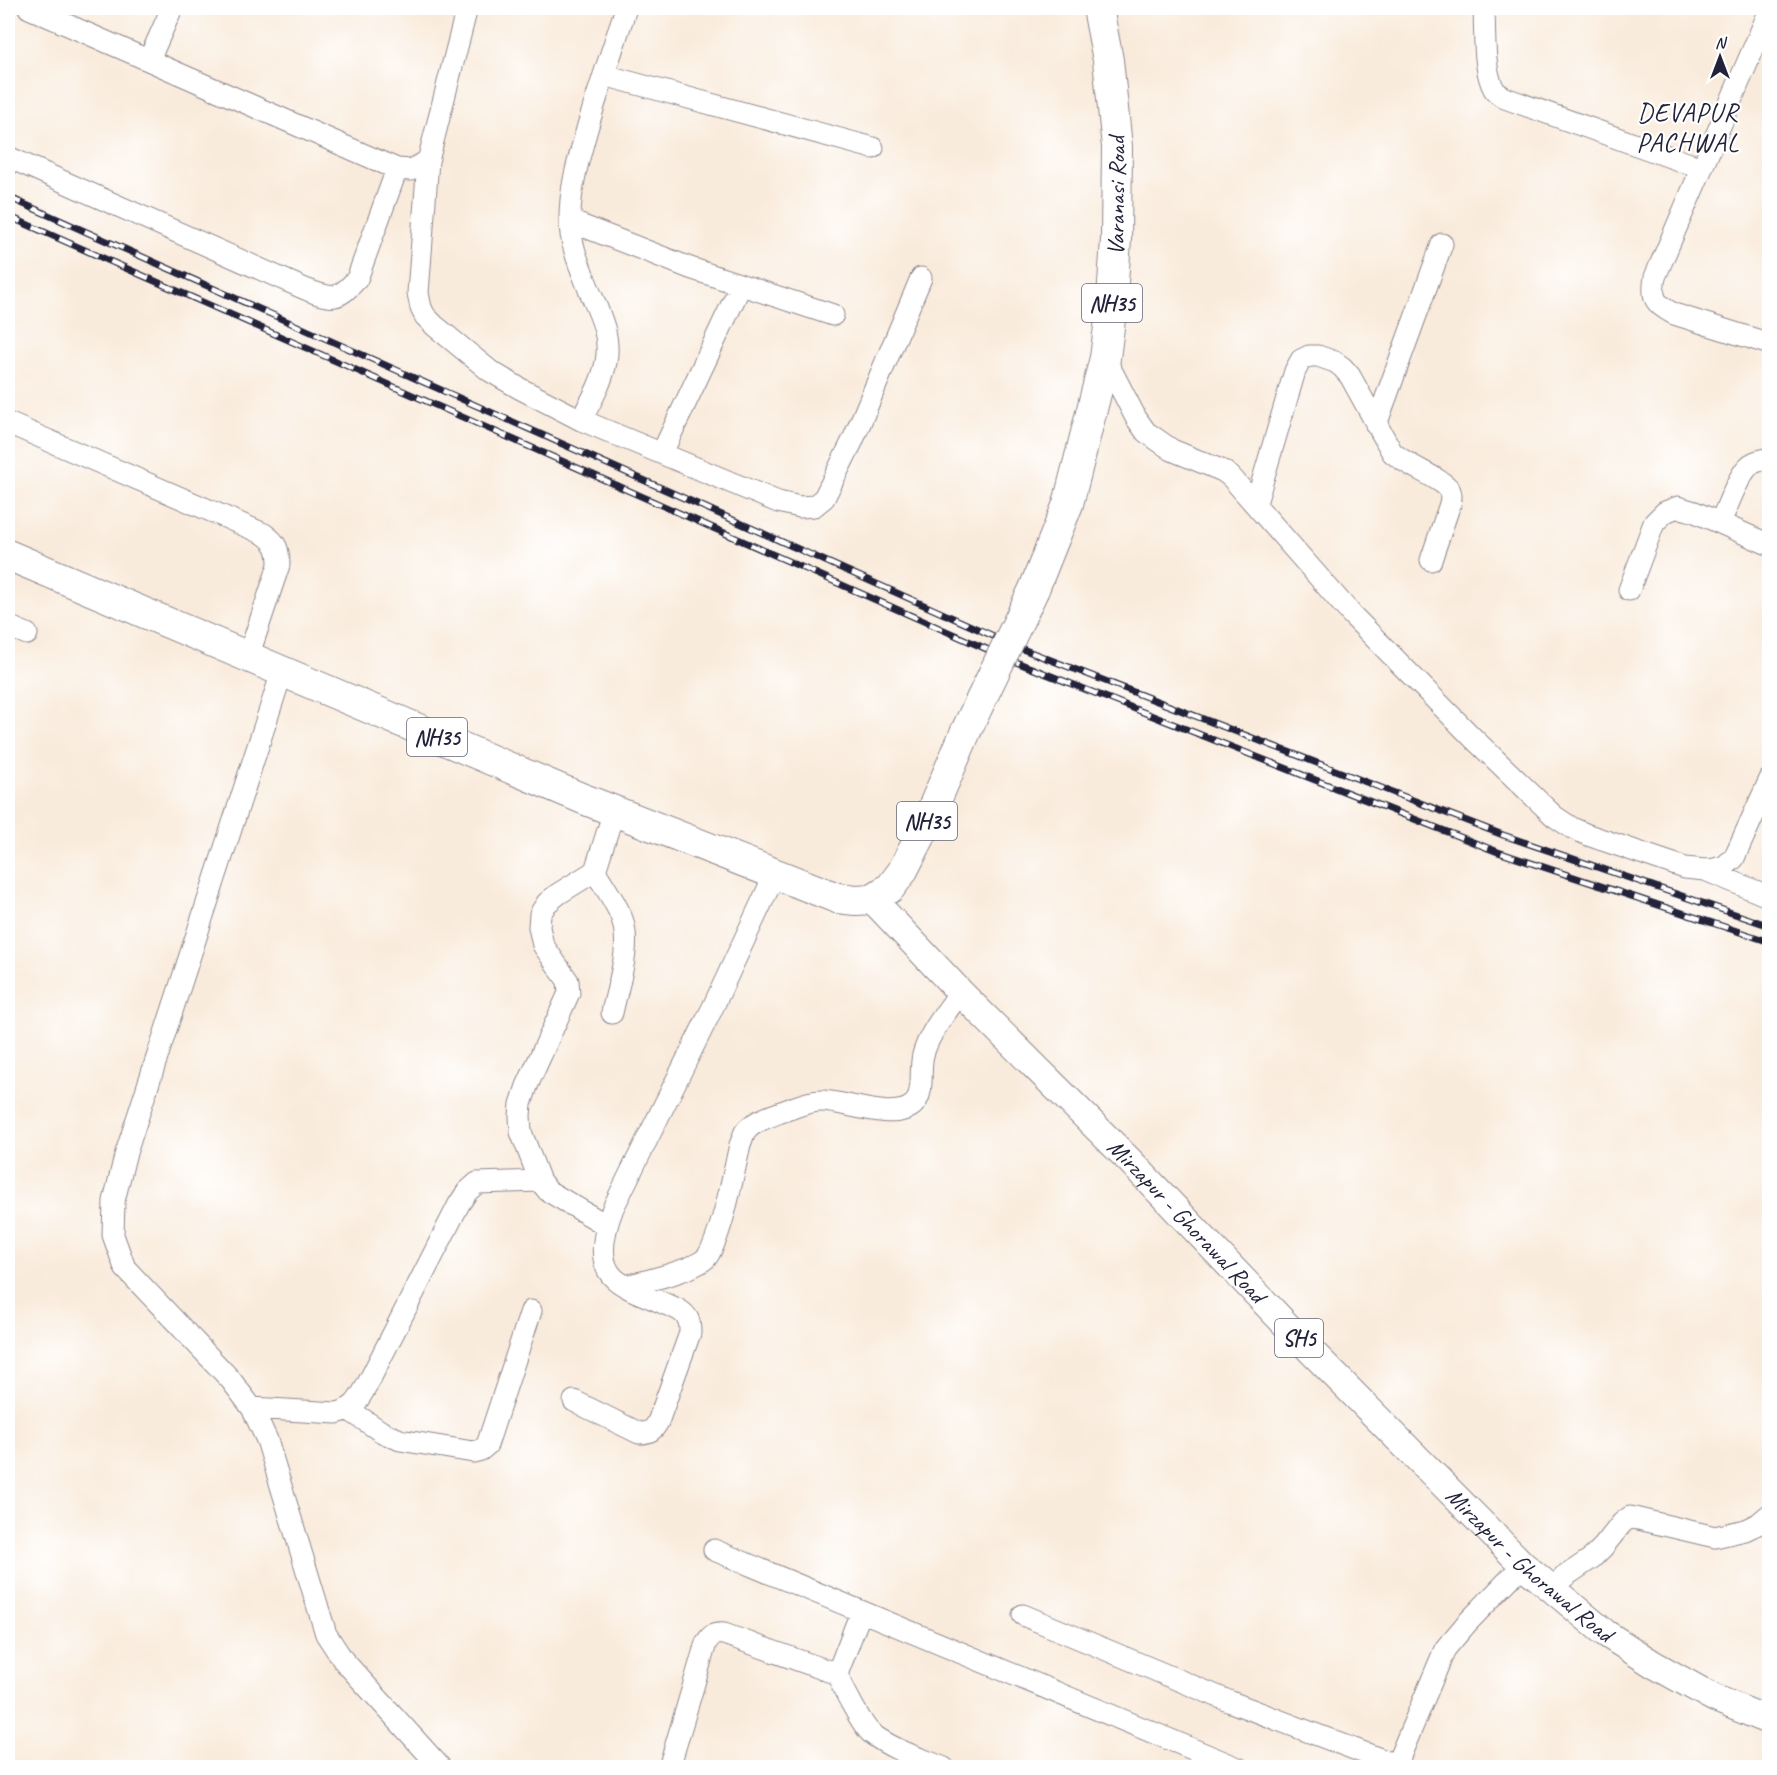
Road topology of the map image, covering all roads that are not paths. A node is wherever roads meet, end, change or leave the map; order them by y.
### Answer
1 (172, 8) edge
2 (467, 8) edge
3 (626, 8) edge
4 (1098, 8) edge
5 (1484, 8) edge
6 (40, 10) edge
7 (1770, 10) edge
8 (149, 60) junction
9 (604, 75) junction
10 (873, 148) dead end
11 (8, 157) edge
12 (428, 161) junction
13 (1701, 168) junction
14 (397, 170) junction
15 (570, 221) junction
16 (1442, 244) dead end
17 (921, 278) dead end
18 (741, 285) junction
19 (833, 315) dead end
20 (1770, 344) edge
21 (1105, 358) junction
22 (581, 420) junction
23 (8, 423) edge
24 (1376, 425) junction
25 (662, 453) junction
26 (1770, 458) edge
27 (1256, 503) junction
28 (1720, 523) junction
29 (1770, 545) edge
30 (8, 555) edge
31 (1431, 560) dead end
32 (1629, 590) dead end
33 (248, 657) junction
34 (282, 672) junction
35 (1770, 779) edge
36 (614, 811) junction
37 (1705, 870) junction
38 (595, 871) junction
39 (776, 874) junction
40 (1770, 897) edge
41 (872, 899) junction
42 (960, 993) junction
43 (612, 1013) dead end
44 (540, 1181) junction
45 (606, 1225) junction
46 (626, 1286) junction
47 (531, 1311) dead end
48 (574, 1401) dead end
49 (252, 1408) junction
50 (349, 1410) junction
51 (1766, 1524) edge
52 (714, 1550) dead end
53 (1522, 1565) junction
54 (1552, 1591) junction
55 (861, 1612) junction
56 (1023, 1615) dead end
57 (837, 1674) junction
58 (1770, 1721) edge
59 (1395, 1766) edge
60 (441, 1767) edge
61 (669, 1767) edge
62 (944, 1767) edge
63 (1238, 1767) edge

1 - 8 street
2 - 12 street
3 - 9 street
4 - 21 highway, Varanasi Road / NH35
5 - 13 street
6 - 8 street
7 - 13 street
8 - 14 street
9 - 10 street
9 - 15 street
11 - 14 street
12 - 14 street
12 - 22 street
13 - 20 street
15 - 18 street
15 - 22 street
16 - 24 street
17 - 25 street
18 - 19 street
18 - 25 street
21 - 27 street
21 - 41 highway, Varanasi Road / NH35, bridge
22 - 25 street
23 - 33 street
24 - 27 street
24 - 31 street
26 - 28 street
27 - 37 street
28 - 29 street
28 - 32 street
30 - 33 highway, NH35
33 - 34 highway, NH35
34 - 36 highway, NH35
34 - 49 street
35 - 37 street
36 - 38 street
36 - 39 highway, NH35
37 - 40 street
38 - 43 street
38 - 44 street
39 - 41 highway, NH35
39 - 45 street
41 - 42 main road, Mirzapur - Ghorawal Road / SH5
42 - 46 street
42 - 53 main road, Mirzapur - Ghorawal Road / SH5
44 - 45 street
44 - 50 street
45 - 46 street
46 - 48 street
47 - 50 street
49 - 50 street
49 - 60 street
51 - 54 street
52 - 55 street
53 - 54 main road, Mirzapur - Ghorawal Road / SH5
53 - 59 street
54 - 58 main road, Mirzapur - Ghorawal Road / SH5
55 - 57 street
55 - 63 street
56 - 59 street
57 - 61 street
57 - 62 street

